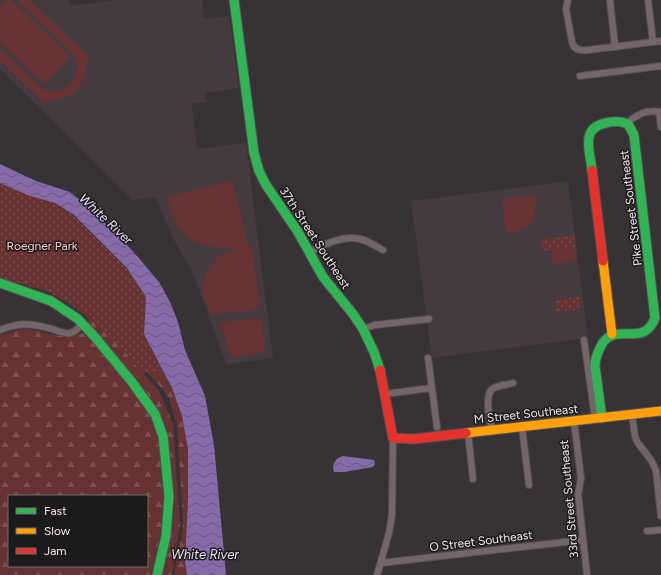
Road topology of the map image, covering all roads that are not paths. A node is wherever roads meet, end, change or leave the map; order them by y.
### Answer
1 (234, 0) edge
2 (568, 0) edge
3 (610, 0) edge
4 (648, 0) edge
5 (661, 41) edge
6 (653, 42) junction
7 (615, 47) junction
8 (661, 66) edge
9 (580, 76) dead end
10 (660, 112) edge
11 (627, 123) junction
12 (661, 127) edge
13 (383, 250) dead end
14 (310, 252) junction
15 (0, 283) edge
16 (429, 319) dead end
17 (83, 324) junction
18 (363, 329) junction
19 (0, 330) edge
20 (612, 334) junction
21 (584, 340) dead end
22 (428, 358) dead end
23 (513, 384) dead end
24 (431, 388) junction
25 (385, 394) junction
26 (661, 411) edge
27 (632, 414) junction
28 (598, 418) junction
29 (574, 421) junction
30 (437, 427) dead end
31 (522, 427) junction
32 (492, 430) junction
33 (468, 432) junction
34 (393, 438) junction
35 (473, 479) dead end
36 (529, 485) dead end
37 (661, 516) edge
38 (661, 530) edge
39 (647, 532) dead end
40 (583, 540) junction
41 (381, 563) junction
42 (157, 575) edge
43 (377, 575) edge
44 (588, 575) edge

1 - 14 street, 37th Street Southeast
2 - 7 street
3 - 7 street
4 - 6 street
5 - 6 street
6 - 7 street
8 - 9 street
10 - 11 street
10 - 12 street
11 - 20 street
11 - 20 street, Pike Street Southeast
13 - 14 street
14 - 18 street, 37th Street Southeast
15 - 17 street
16 - 18 street
17 - 19 street
17 - 42 street
18 - 25 street, 37th Street Southeast
20 - 28 street
21 - 28 street
22 - 24 street
23 - 32 street
24 - 25 street
24 - 30 street
25 - 34 street, 37th Street Southeast
26 - 27 street, M Street Southeast
27 - 28 street, M Street Southeast
27 - 37 street
28 - 29 street, M Street Southeast
29 - 31 street, M Street Southeast
29 - 40 street, 33rd Street Southeast
31 - 32 street, M Street Southeast
31 - 36 street
32 - 33 street, M Street Southeast
33 - 34 street, M Street Southeast
33 - 35 street
34 - 41 street, 37th Street Southeast
38 - 39 street
40 - 41 street, O Street Southeast
40 - 44 street, 33rd Street Southeast
41 - 43 street, 37th Street Southeast

